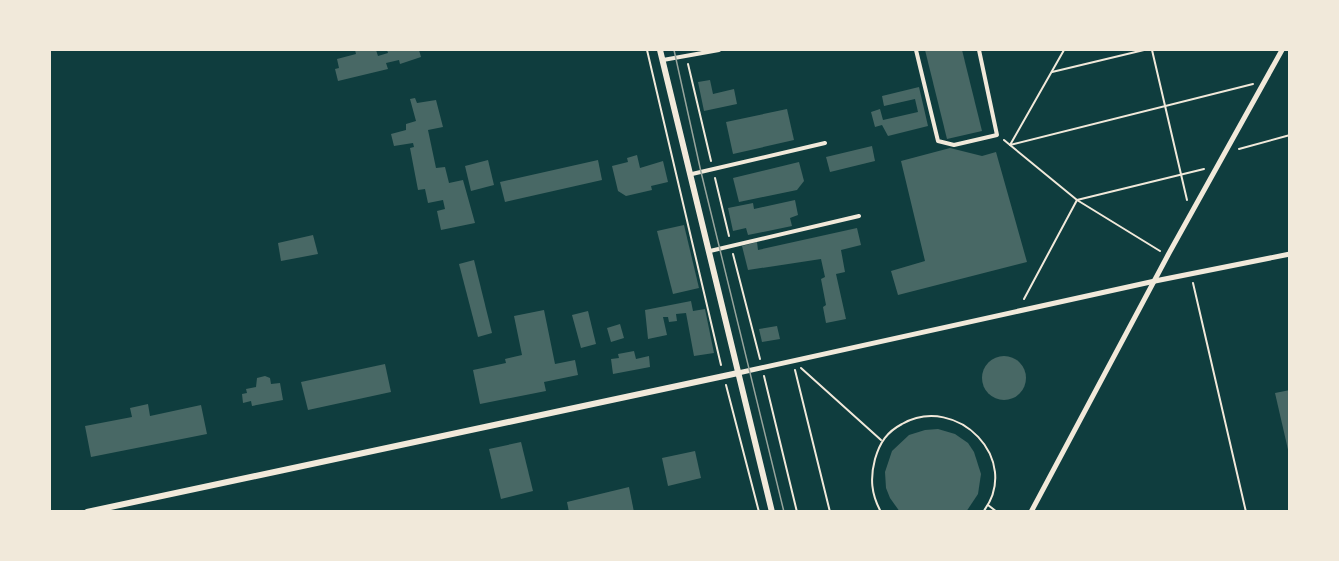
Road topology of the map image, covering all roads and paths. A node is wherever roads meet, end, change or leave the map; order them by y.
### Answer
1 (647, 50) edge
2 (660, 50) edge
3 (719, 50) edge
4 (916, 50) edge
5 (979, 50) edge
6 (1064, 50) edge
7 (1144, 50) edge
8 (1152, 50) edge
9 (1282, 50) edge
10 (687, 56) junction
11 (663, 60) junction
12 (1052, 72) junction
13 (1265, 81) junction
14 (1165, 107) junction
15 (997, 135) junction
16 (1290, 135) edge
17 (825, 143) dead end
18 (1010, 145) junction
19 (1225, 153) junction
20 (1218, 165) junction
21 (713, 169) junction
22 (692, 174) junction
23 (1181, 176) junction
24 (1077, 200) junction
25 (1191, 215) junction
26 (859, 216) dead end
27 (732, 246) junction
28 (710, 251) junction
29 (1290, 254) edge
30 (1168, 255) junction
31 (1191, 275) junction
32 (1155, 282) junction
33 (1017, 312) junction
34 (793, 361) junction
35 (762, 368) junction
36 (738, 373) junction
37 (724, 376) junction
38 (881, 440) junction
39 (988, 505) junction
40 (87, 512) edge
41 (759, 512) edge
42 (772, 512) edge
43 (797, 512) edge
44 (830, 512) edge
45 (882, 512) edge
46 (983, 512) edge
47 (997, 512) edge
48 (1031, 512) edge
49 (1246, 512) edge

1 - 37 path
2 - 11 street
3 - 10 lane
4 - 15 lane
5 - 15 lane
6 - 12 path
7 - 12 path
8 - 14 path
9 - 13 street
10 - 11 lane
10 - 21 path
11 - 22 street
12 - 18 path
13 - 14 path
13 - 19 street
14 - 18 path
14 - 23 path
15 - 18 path
16 - 19 path
17 - 21 lane
18 - 24 path
19 - 20 street
20 - 23 path
20 - 25 street
21 - 22 lane
21 - 27 path
22 - 28 street
23 - 24 path
23 - 25 path
24 - 30 path
24 - 33 path
25 - 30 street
26 - 27 lane
27 - 28 lane
27 - 35 path
28 - 36 street
29 - 31 street
30 - 32 street
31 - 32 street
31 - 49 path
32 - 33 street
32 - 48 street
33 - 34 street
34 - 35 street
34 - 38 path
34 - 44 path
35 - 36 street
35 - 43 path
36 - 37 street
36 - 42 street
37 - 40 street
37 - 41 path
38 - 39 path
38 - 45 path
39 - 46 path
39 - 47 path

